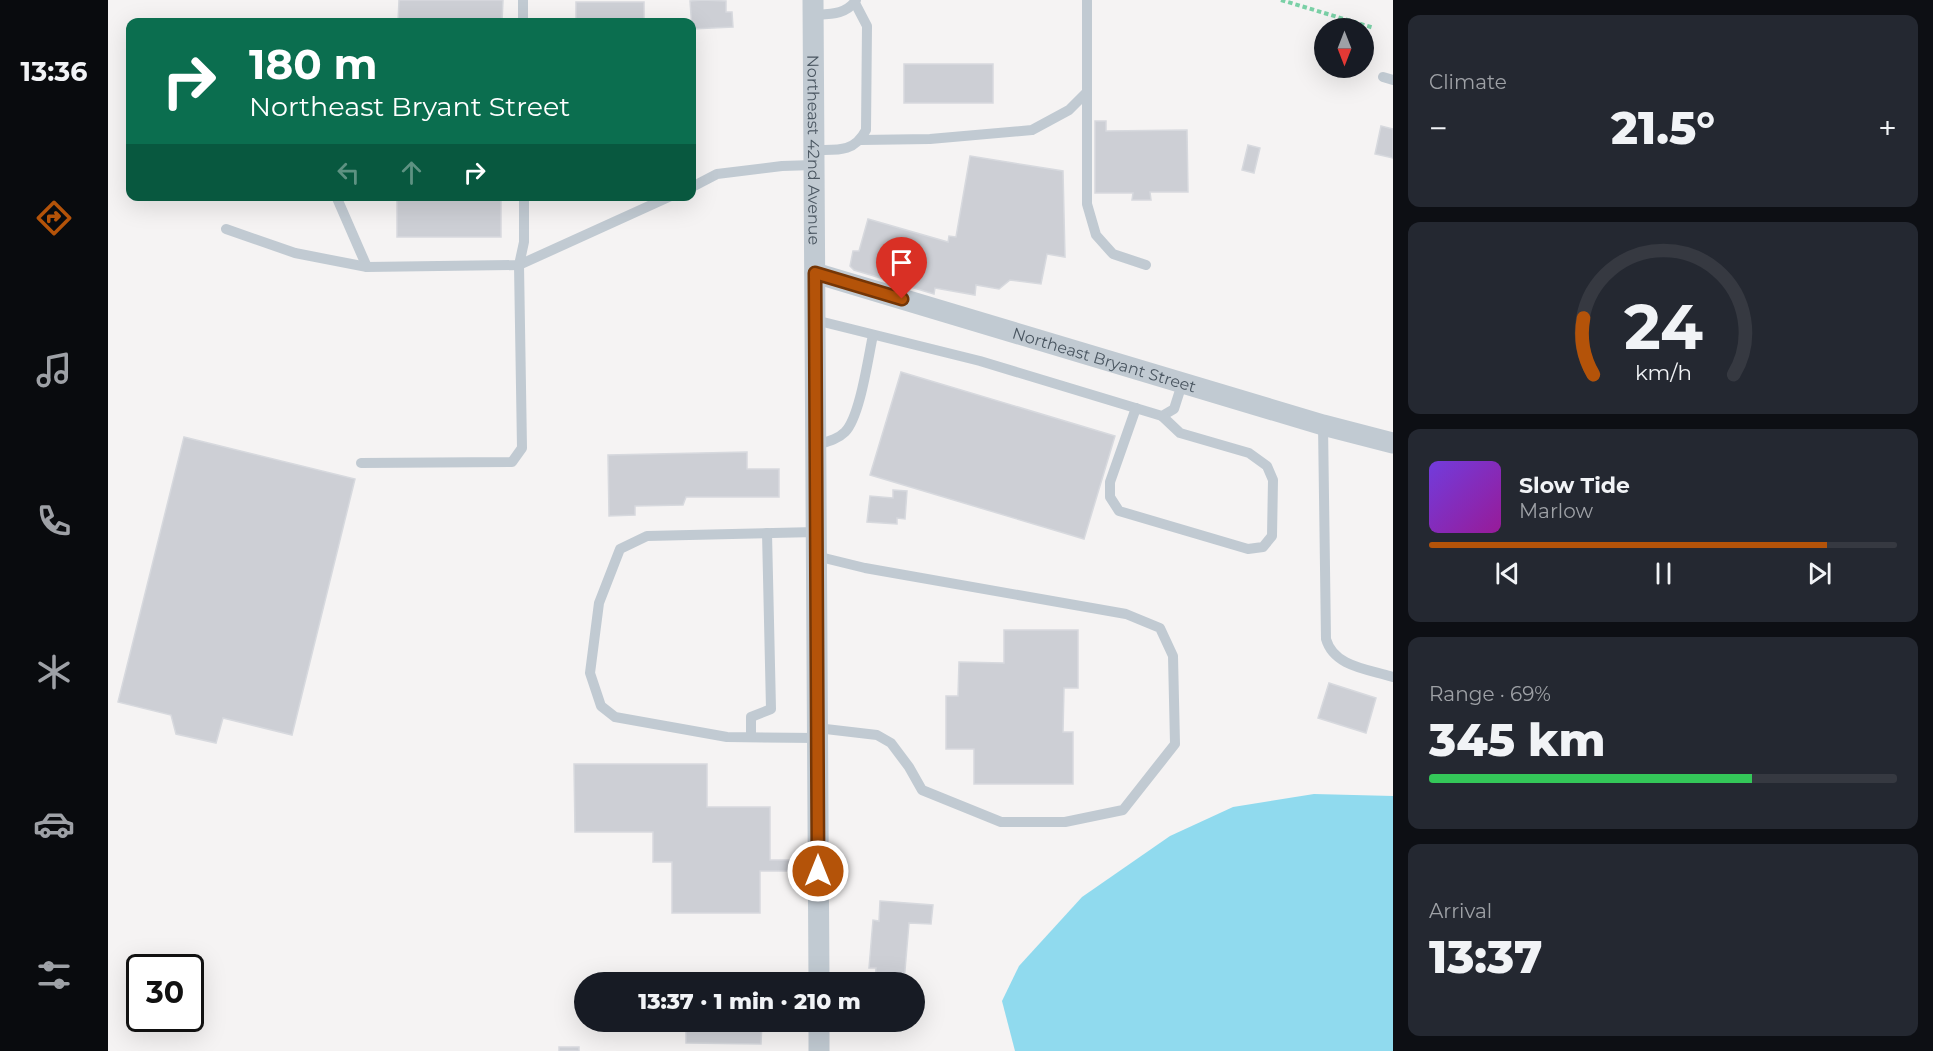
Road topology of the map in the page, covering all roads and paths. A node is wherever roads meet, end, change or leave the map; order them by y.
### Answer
1 (523, 0) edge
2 (1087, 0) edge
3 (1281, 0) edge
4 (856, 2) edge
5 (813, 7) edge
6 (524, 18) edge
7 (1341, 18) edge
8 (1087, 92) junction
9 (861, 140) junction
10 (814, 158) junction
11 (696, 185) edge
12 (338, 201) edge
13 (524, 201) edge
14 (660, 201) edge
15 (226, 229) dead end
16 (519, 265) junction
17 (1146, 265) dead end
18 (367, 267) junction
19 (815, 273) junction
20 (815, 320) junction
21 (873, 335) junction
22 (1182, 384) junction
23 (1136, 408) junction
24 (1162, 416) junction
25 (1323, 425) junction
26 (1393, 443) edge
27 (816, 445) junction
28 (361, 463) dead end
29 (816, 532) junction
30 (767, 533) junction
31 (816, 556) junction
32 (1393, 677) edge
33 (818, 733) junction
34 (751, 737) junction
35 (819, 972) edge
36 (819, 1032) edge
37 (819, 1051) edge

1 - 6 lane
2 - 8 lane
3 - 7 path
4 - 5 lane
4 - 9 lane
5 - 10 street, Northeast 42nd Avenue
8 - 9 lane
8 - 17 lane
9 - 10 lane
10 - 11 lane
10 - 19 street, Northeast 42nd Avenue
12 - 18 lane
13 - 16 lane
14 - 16 lane
15 - 18 lane
16 - 18 lane
16 - 28 lane
19 - 20 street, Northeast 42nd Avenue
19 - 22 street, Northeast Bryant Street
20 - 21 lane
20 - 27 street, Northeast 42nd Avenue
21 - 23 lane
21 - 27 lane
22 - 24 lane
22 - 25 street, Northeast Bryant Street
23 - 24 lane
23 - 24 lane
25 - 26 street, Northeast Bryant Street
25 - 32 lane
27 - 29 street, Northeast 42nd Avenue
29 - 30 lane
29 - 31 street, Northeast 42nd Avenue
30 - 34 lane
30 - 34 lane
31 - 33 street, Northeast 42nd Avenue
31 - 33 lane
33 - 34 lane
33 - 35 street, Northeast 42nd Avenue
36 - 37 street

